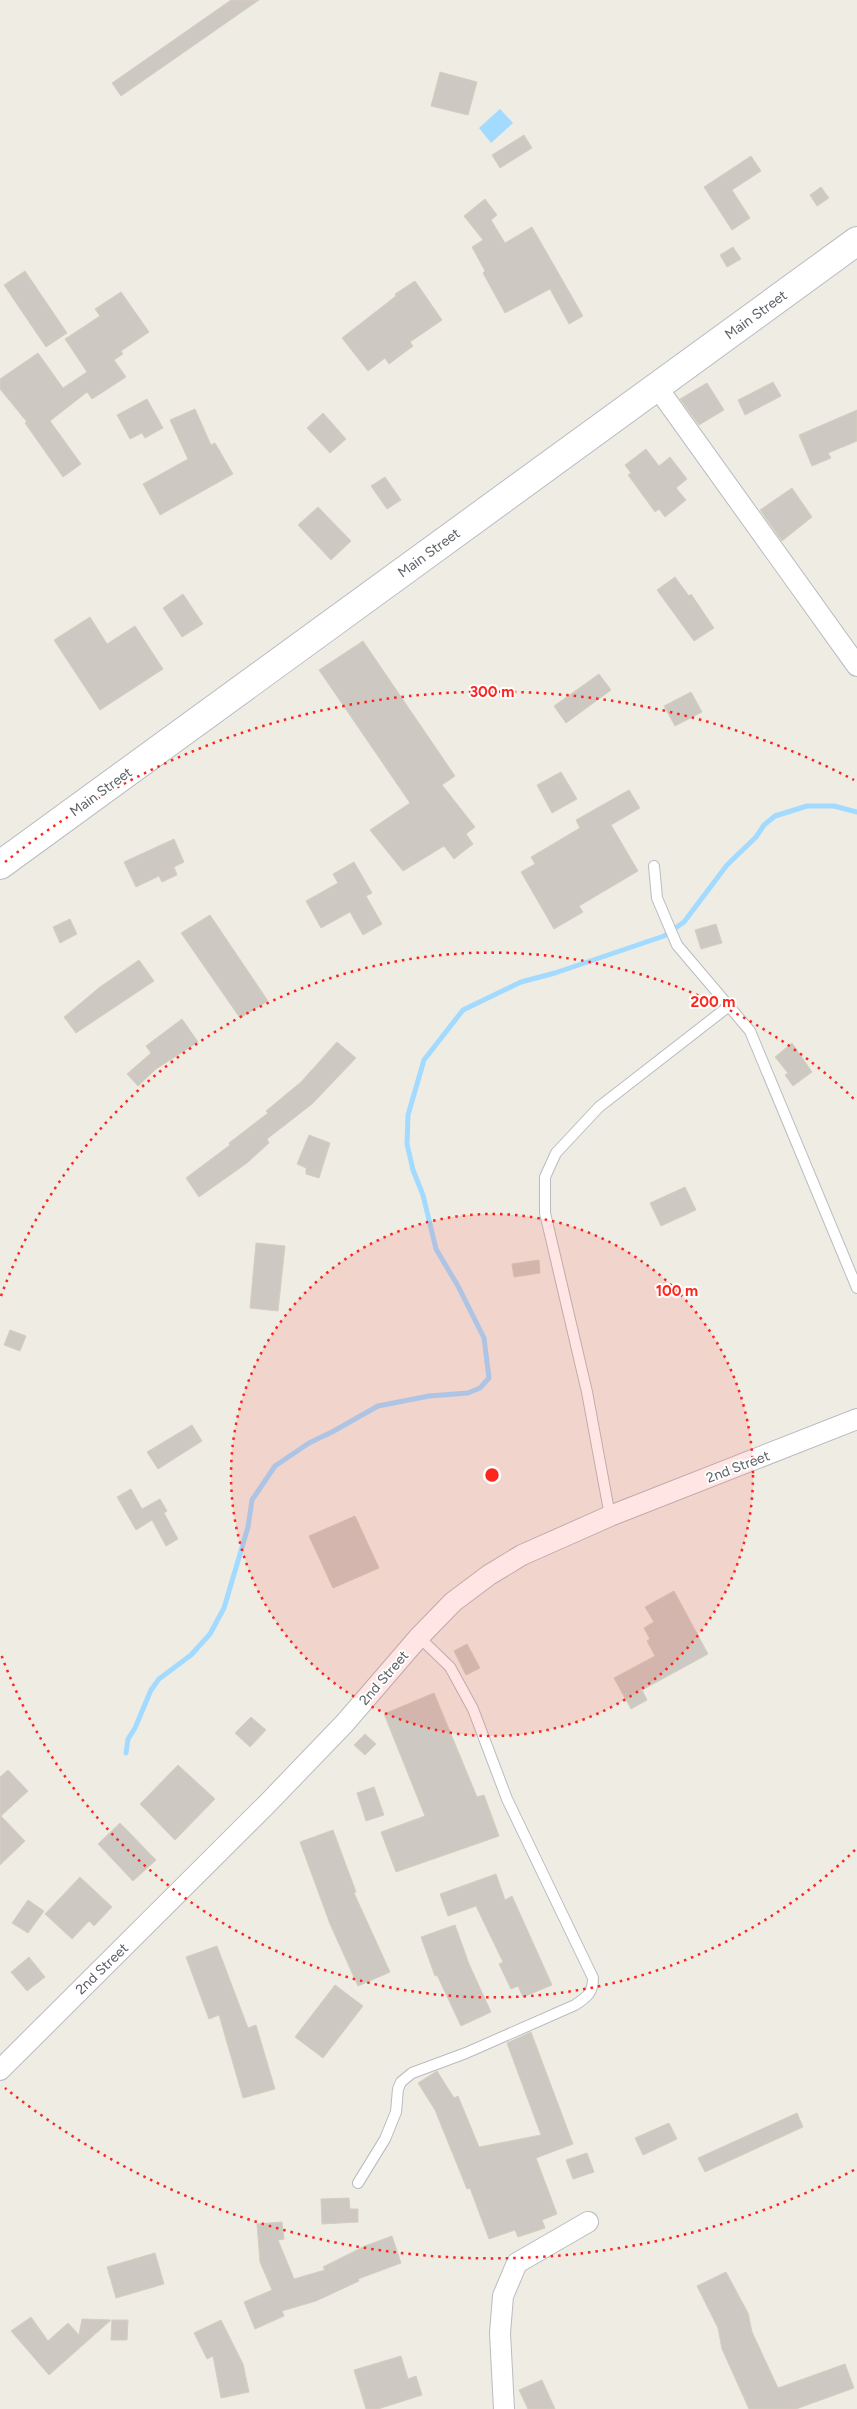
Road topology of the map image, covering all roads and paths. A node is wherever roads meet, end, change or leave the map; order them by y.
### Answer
1 (857, 241) edge
2 (657, 387) junction
3 (857, 666) edge
4 (0, 866) edge
5 (654, 866) dead end
6 (729, 1006) junction
7 (857, 1288) edge
8 (857, 1419) edge
9 (610, 1516) junction
10 (419, 1638) junction
11 (0, 2070) edge
12 (358, 2183) dead end
13 (588, 2222) dead end
14 (504, 2409) edge

1 - 2 main road, Main Street
2 - 3 street
2 - 4 main road, Main Street
5 - 6 lane
6 - 7 lane
6 - 9 lane
8 - 9 street, 2nd Street
9 - 10 street, 2nd Street
10 - 11 street, 2nd Street
10 - 12 lane
13 - 14 street

